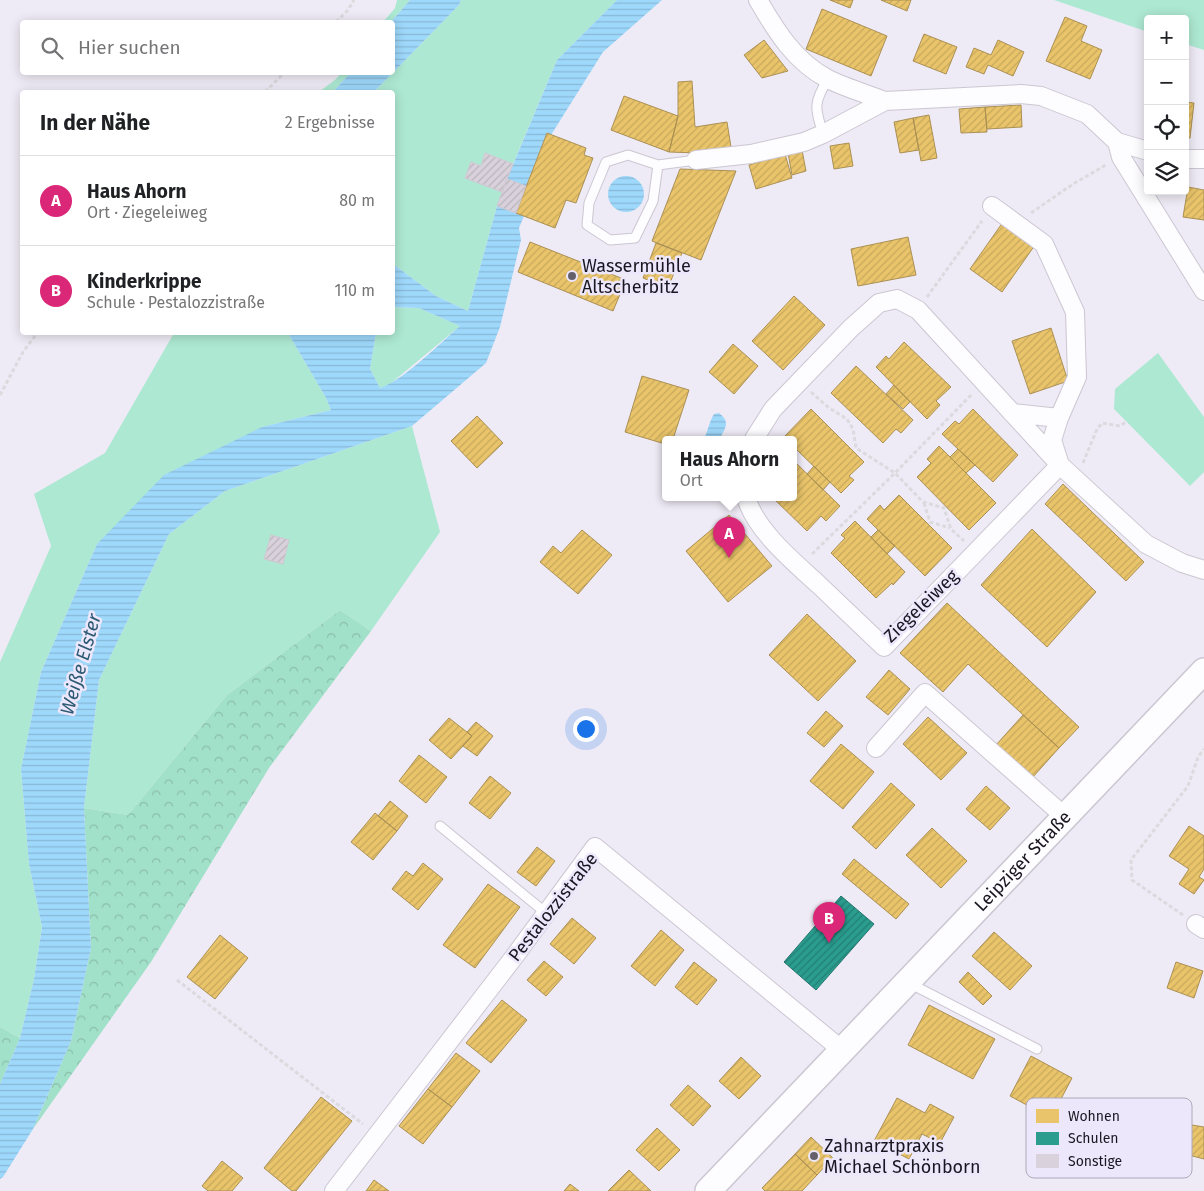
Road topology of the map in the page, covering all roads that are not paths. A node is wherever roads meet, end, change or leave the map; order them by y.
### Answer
1 (758, 0) edge
2 (828, 79) junction
3 (885, 101) junction
4 (823, 134) junction
5 (1119, 149) junction
6 (1144, 151) edge
7 (1189, 159) edge
8 (1204, 159) edge
9 (696, 160) joint
10 (658, 166) junction
11 (992, 206) road end
12 (1204, 291) edge
13 (1012, 413) junction
14 (1058, 418) junction
15 (756, 436) edge
16 (1060, 465) junction
17 (747, 501) edge
18 (1204, 570) edge
19 (1204, 671) edge
20 (876, 748) dead end
21 (1064, 816) junction
22 (440, 826) dead end
23 (546, 912) junction
24 (906, 982) junction
25 (842, 1050) junction
26 (1037, 1050) dead end
27 (334, 1191) edge
28 (708, 1191) edge

1 - 2 street
2 - 3 street
2 - 4 lane
3 - 4 street
3 - 5 street
4 - 9 street
5 - 6 street
5 - 12 street
7 - 8 street
9 - 10 lane
10 - 10 lane
11 - 14 street
13 - 14 street
13 - 15 street
13 - 16 street
14 - 16 street
16 - 17 street, Ziegeleiweg
16 - 18 street
19 - 21 street, Leipziger Straße
20 - 21 street
21 - 24 street, Leipziger Straße
22 - 23 lane
23 - 25 street, Pestalozzistraße
23 - 27 street, Pestalozzistraße
24 - 25 street, Leipziger Straße
24 - 26 lane
25 - 28 street, Leipziger Straße

